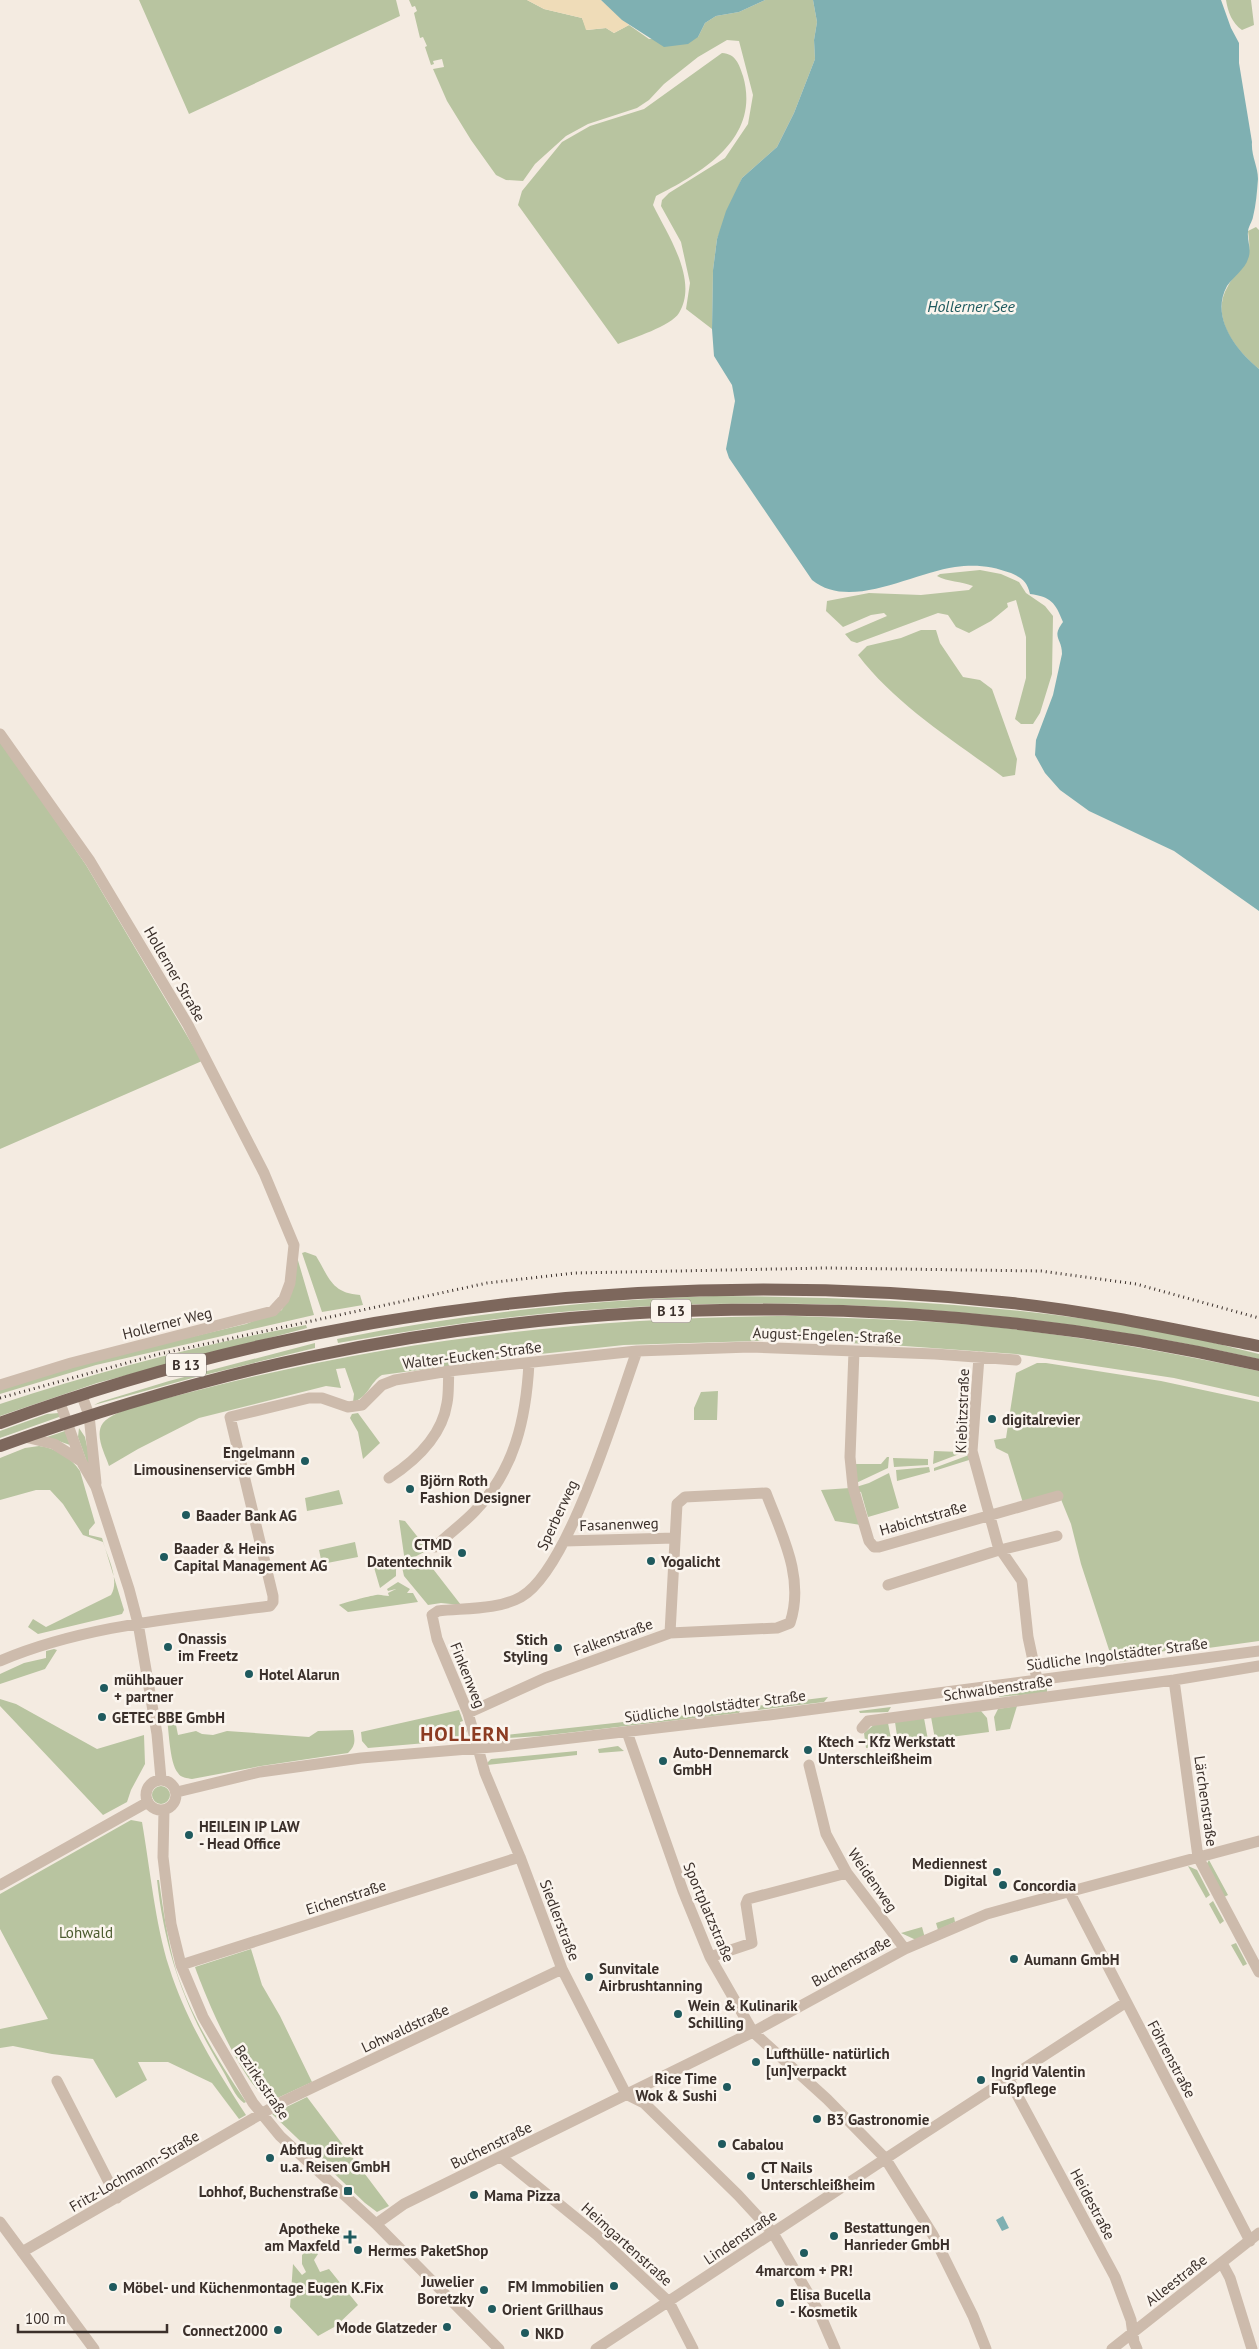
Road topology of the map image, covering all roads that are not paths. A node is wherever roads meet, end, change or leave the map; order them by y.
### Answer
1 (0, 734) edge
2 (294, 1245) joint
3 (1259, 1346) edge
4 (854, 1350) junction
5 (637, 1351) junction
6 (979, 1357) junction
7 (1016, 1360) dead end
8 (529, 1363) junction
9 (1259, 1365) edge
10 (449, 1371) junction
11 (0, 1385) edge
12 (82, 1396) junction
13 (60, 1403) junction
14 (89, 1415) junction
15 (68, 1422) junction
16 (0, 1424) edge
17 (25, 1437) junction
18 (0, 1446) edge
19 (81, 1461) junction
20 (388, 1478) dead end
21 (96, 1487) junction
22 (1058, 1496) dead end
23 (990, 1515) junction
24 (1057, 1536) dead end
25 (675, 1538) junction
26 (564, 1541) junction
27 (435, 1546) dead end
28 (1002, 1551) junction
29 (888, 1585) dead end
30 (432, 1615) joint
31 (138, 1623) junction
32 (670, 1633) junction
33 (1259, 1651) edge
34 (0, 1661) edge
35 (1259, 1666) edge
36 (1037, 1679) junction
37 (1174, 1680) junction
38 (468, 1713) junction
39 (862, 1728) dead end
40 (627, 1732) junction
41 (479, 1747) junction
42 (809, 1765) dead end
43 (161, 1779) junction
44 (176, 1792) junction
45 (148, 1802) junction
46 (164, 1810) junction
47 (1259, 1841) edge
48 (520, 1857) junction
49 (1198, 1858) junction
50 (846, 1873) junction
51 (0, 1884) edge
52 (1069, 1891) junction
53 (905, 1949) junction
54 (710, 1957) junction
55 (181, 1965) junction
56 (562, 1969) junction
57 (1259, 1972) edge
58 (1126, 2003) junction
59 (753, 2032) junction
60 (1008, 2078) junction
61 (56, 2081) dead end
62 (626, 2094) junction
63 (261, 2114) junction
64 (501, 2157) junction
65 (885, 2158) junction
66 (117, 2198) junction
67 (0, 2222) edge
68 (376, 2224) junction
69 (773, 2233) junction
70 (1259, 2233) edge
71 (1250, 2241) junction
72 (22, 2252) junction
73 (1222, 2263) junction
74 (669, 2302) junction
75 (1133, 2333) junction
76 (94, 2349) edge
77 (499, 2349) edge
78 (596, 2349) edge
79 (694, 2349) edge
80 (835, 2349) edge
81 (986, 2349) edge
82 (1112, 2349) edge
83 (1137, 2349) edge
84 (1252, 2349) edge

1 - 2 street, Hollerner Straße
2 - 11 street, Hollerner Weg
3 - 12 main road, B 13
4 - 5 street, August-Engelen-Straße
4 - 6 street, August-Engelen-Straße
4 - 23 street, Habichtstraße
5 - 8 street, Walter-Eucken-Straße
5 - 26 street, Sperberweg
6 - 7 street, August-Engelen-Straße
6 - 23 street, Kiebitzstraße
8 - 10 street, Walter-Eucken-Straße
8 - 27 street
9 - 14 main road, B 13
10 - 20 street
10 - 31 street, Walter-Eucken-Straße
12 - 13 main road, B 13
12 - 14 street
13 - 15 street
13 - 16 main road, B 13
14 - 15 main road, B 13
14 - 21 street
15 - 17 main road, B 13
15 - 19 street
17 - 18 main road, B 13
17 - 19 street
19 - 21 street
21 - 31 street
22 - 23 street, Habichtstraße
23 - 28 street, Kiebitzstraße
24 - 28 street
25 - 26 street, Fasanenweg
25 - 32 street
25 - 32 street, Falkenstraße
26 - 30 street, Sperberweg
28 - 29 street
28 - 36 street, Kiebitzstraße
30 - 38 street, Finkenweg
31 - 34 street
31 - 43 street
32 - 38 street, Falkenstraße
33 - 36 street, Südliche Ingolstädter Straße
35 - 37 street, Schwalbenstraße
36 - 40 street, Südliche Ingolstädter Straße
37 - 39 street, Schwalbenstraße
37 - 49 street, Lärchenstraße
38 - 41 street, Finkenweg
40 - 41 street, Südliche Ingolstädter Straße
40 - 54 street, Sportplatzstraße
41 - 44 street, Südliche Ingolstädter Straße
41 - 48 street, Siedlerstraße
42 - 50 street, Weidenweg
43 - 44 street
43 - 45 street
44 - 46 street
45 - 46 street
45 - 51 street
46 - 55 street, Bezirksstraße
47 - 49 street, Buchenstraße
48 - 55 street, Eichenstraße
48 - 56 street, Siedlerstraße
49 - 52 street, Buchenstraße
49 - 57 street, Lärchenstraße
50 - 53 street, Weidenweg
50 - 54 street
52 - 53 street, Buchenstraße
52 - 58 street, Föhrenstraße
53 - 59 street, Buchenstraße
54 - 59 street, Sportplatzstraße
55 - 63 street, Bezirksstraße
56 - 62 street, Siedlerstraße
56 - 63 street, Lohwaldstraße
58 - 60 street, Lindenstraße
58 - 71 street, Föhrenstraße
59 - 62 street, Buchenstraße
59 - 65 street, Sportplatzstraße
60 - 65 street, Lindenstraße
60 - 75 street, Heidestraße
61 - 66 street
62 - 64 street, Buchenstraße
62 - 69 street
63 - 66 street, Fritz-Lochmann-Straße
63 - 68 street, Bezirksstraße
64 - 68 street, Buchenstraße
64 - 74 street, Heimgartenstraße
65 - 69 street, Lindenstraße
65 - 81 street, Sportplatzstraße
66 - 72 street, Fritz-Lochmann-Straße
67 - 72 street
68 - 77 street, Bezirksstraße
69 - 74 street, Lindenstraße
69 - 80 street
70 - 71 street, Alleestraße
71 - 73 street, Alleestraße
72 - 76 street
73 - 75 street, Alleestraße
73 - 84 street
74 - 78 street, Lindenstraße
74 - 79 street, Heimgartenstraße
75 - 82 street, Alleestraße
75 - 83 street, Heidestraße

